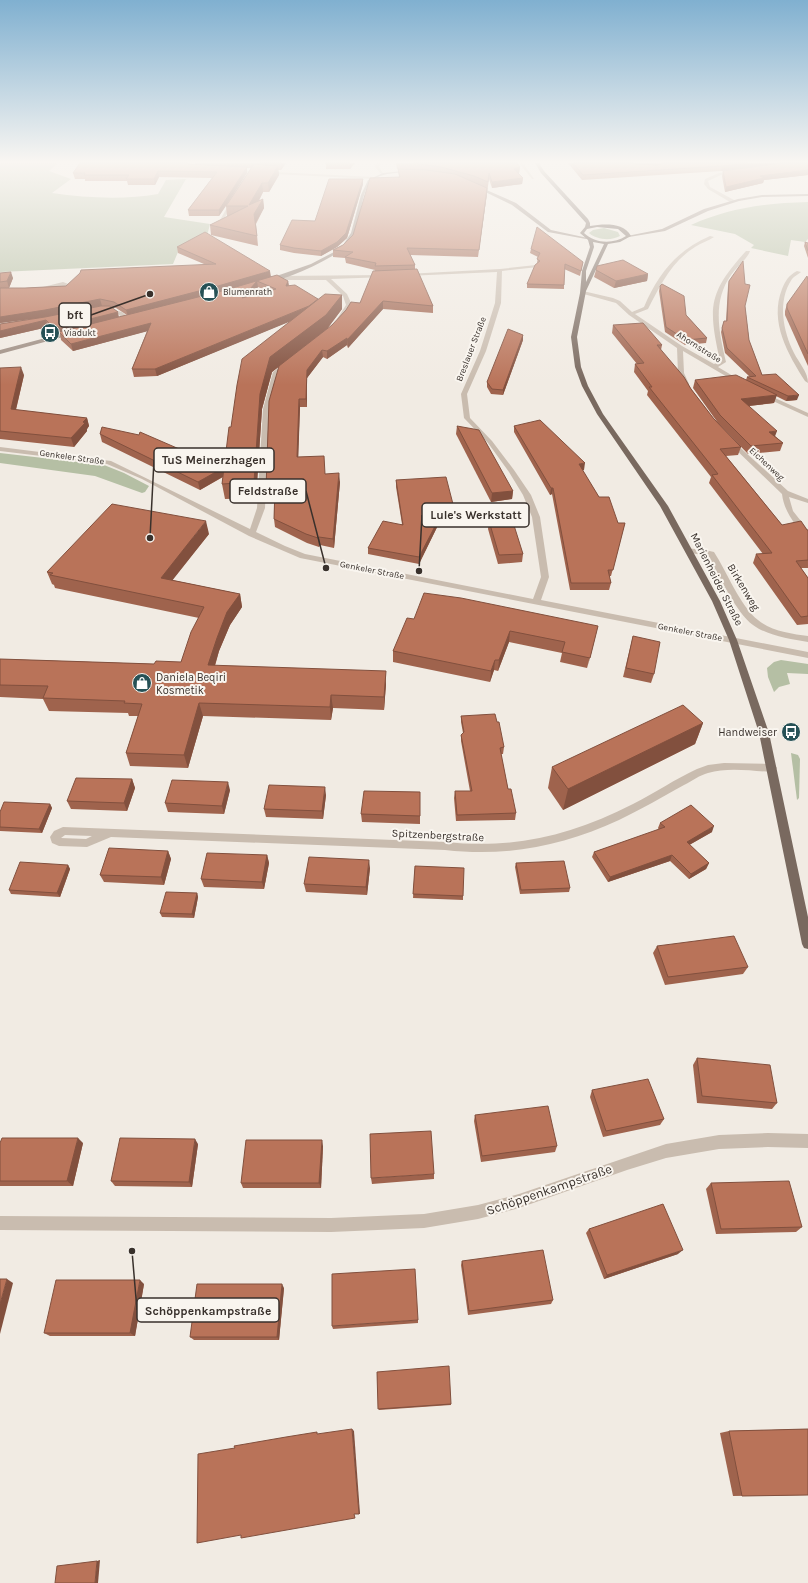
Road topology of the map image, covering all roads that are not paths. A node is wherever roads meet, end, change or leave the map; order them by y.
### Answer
1 (351, 237) edge
2 (582, 237) edge
3 (628, 237) edge
4 (712, 237) dead end
5 (588, 238) junction
6 (606, 242) junction
7 (748, 252) dead end
8 (536, 266) edge
9 (500, 270) junction
10 (799, 272) dead end
11 (392, 275) edge
12 (400, 275) edge
13 (278, 278) junction
14 (327, 278) junction
15 (258, 284) edge
16 (38, 289) edge
17 (31, 290) edge
18 (583, 293) junction
19 (102, 309) edge
20 (631, 314) junction
21 (134, 318) edge
22 (124, 320) joint
23 (335, 326) edge
24 (78, 332) edge
25 (680, 347) junction
26 (0, 352) edge
27 (293, 359) edge
28 (713, 367) junction
29 (808, 382) edge
30 (748, 387) edge
31 (690, 390) edge
32 (760, 393) edge
33 (808, 415) edge
34 (725, 436) edge
35 (0, 448) edge
36 (785, 493) junction
37 (808, 502) edge
38 (252, 534) junction
39 (808, 535) edge
40 (688, 550) junction
41 (536, 602) junction
42 (808, 639) edge
43 (733, 640) junction
44 (808, 655) edge
45 (772, 768) junction
46 (110, 833) dead end
47 (808, 944) edge
48 (808, 1141) edge
49 (0, 1223) edge

1 - 13 main road
2 - 5 main road
3 - 6 main road
4 - 20 street
5 - 6 main road
5 - 18 main road, Marienheider Straße
6 - 18 main road, Marienheider Straße
7 - 28 street
8 - 9 street
9 - 12 street
9 - 41 street, Breslauer Straße
10 - 29 street
11 - 14 street
13 - 14 street
13 - 15 main road
14 - 23 street
16 - 17 street
18 - 20 street, Ahornstraße
18 - 40 main road, Marienheider Straße
19 - 22 street
20 - 25 street, Ahornstraße
21 - 22 main road
24 - 26 main road
25 - 28 street, Ahornstraße
25 - 31 street
27 - 38 street
28 - 30 street, Ahornstraße
32 - 33 street
34 - 36 street, Eichenweg
35 - 38 street, Genkeler Straße
36 - 37 street, Eichenweg
36 - 39 street
38 - 41 street, Genkeler Straße
40 - 42 street, Birkenweg
40 - 43 main road, Marienheider Straße
41 - 43 street, Genkeler Straße
43 - 44 street, Genkeler Straße
43 - 45 main road, Marienheider Straße
45 - 46 street, Spitzenbergstraße
45 - 47 main road, Marienheider Straße
48 - 49 street, Schöppenkampstraße

